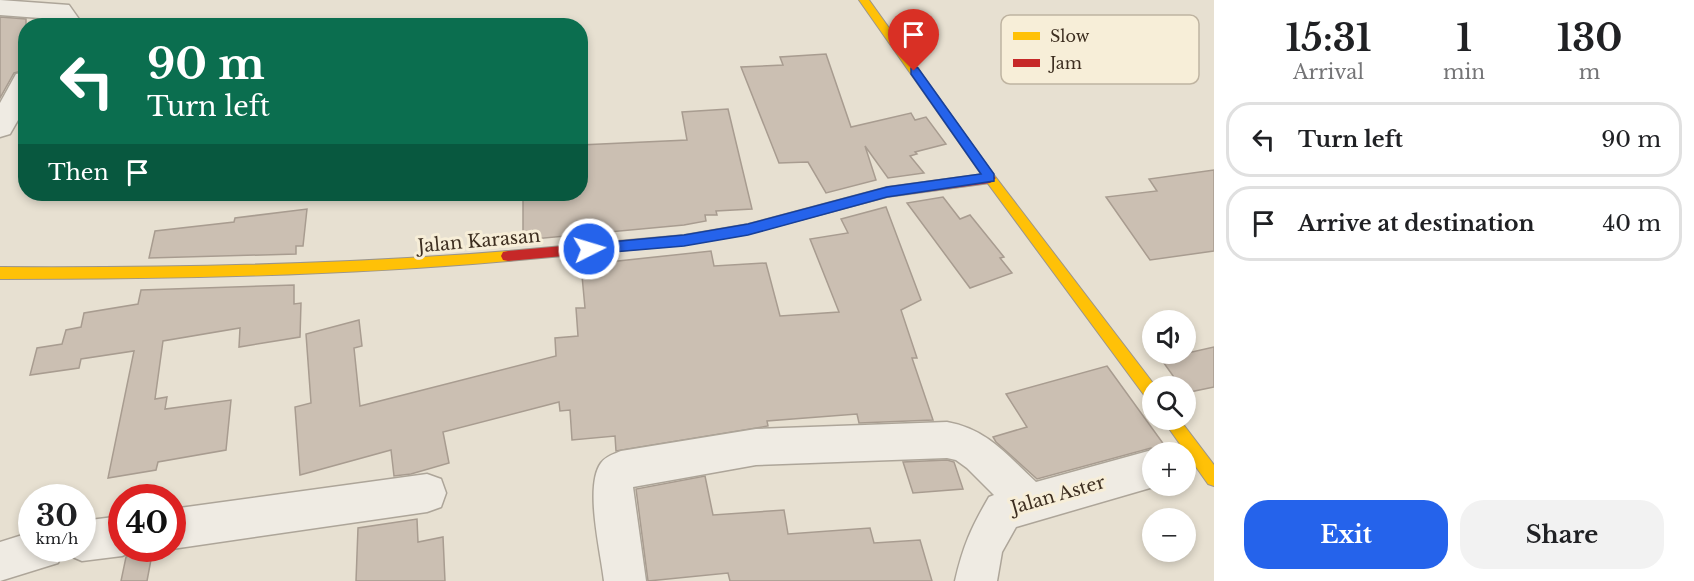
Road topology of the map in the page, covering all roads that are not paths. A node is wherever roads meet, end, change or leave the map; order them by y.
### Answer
1 (864, 0) edge
2 (0, 7) edge
3 (65, 18) edge
4 (18, 95) edge
5 (0, 127) edge
6 (990, 178) junction
7 (0, 273) edge
8 (1142, 381) edge
9 (1177, 430) edge
10 (1199, 464) edge
11 (1142, 472) edge
12 (427, 493) dead end
13 (1030, 504) junction
14 (186, 527) edge
15 (18, 557) edge
16 (0, 562) edge
17 (625, 581) edge
18 (976, 581) edge

1 - 6 street
2 - 3 street
4 - 5 street
6 - 7 street, Jalan Karasan
6 - 8 street
9 - 10 street
11 - 13 street, Jalan Aster
12 - 14 street
13 - 17 street
13 - 18 street, Jalan Aster
15 - 16 street

